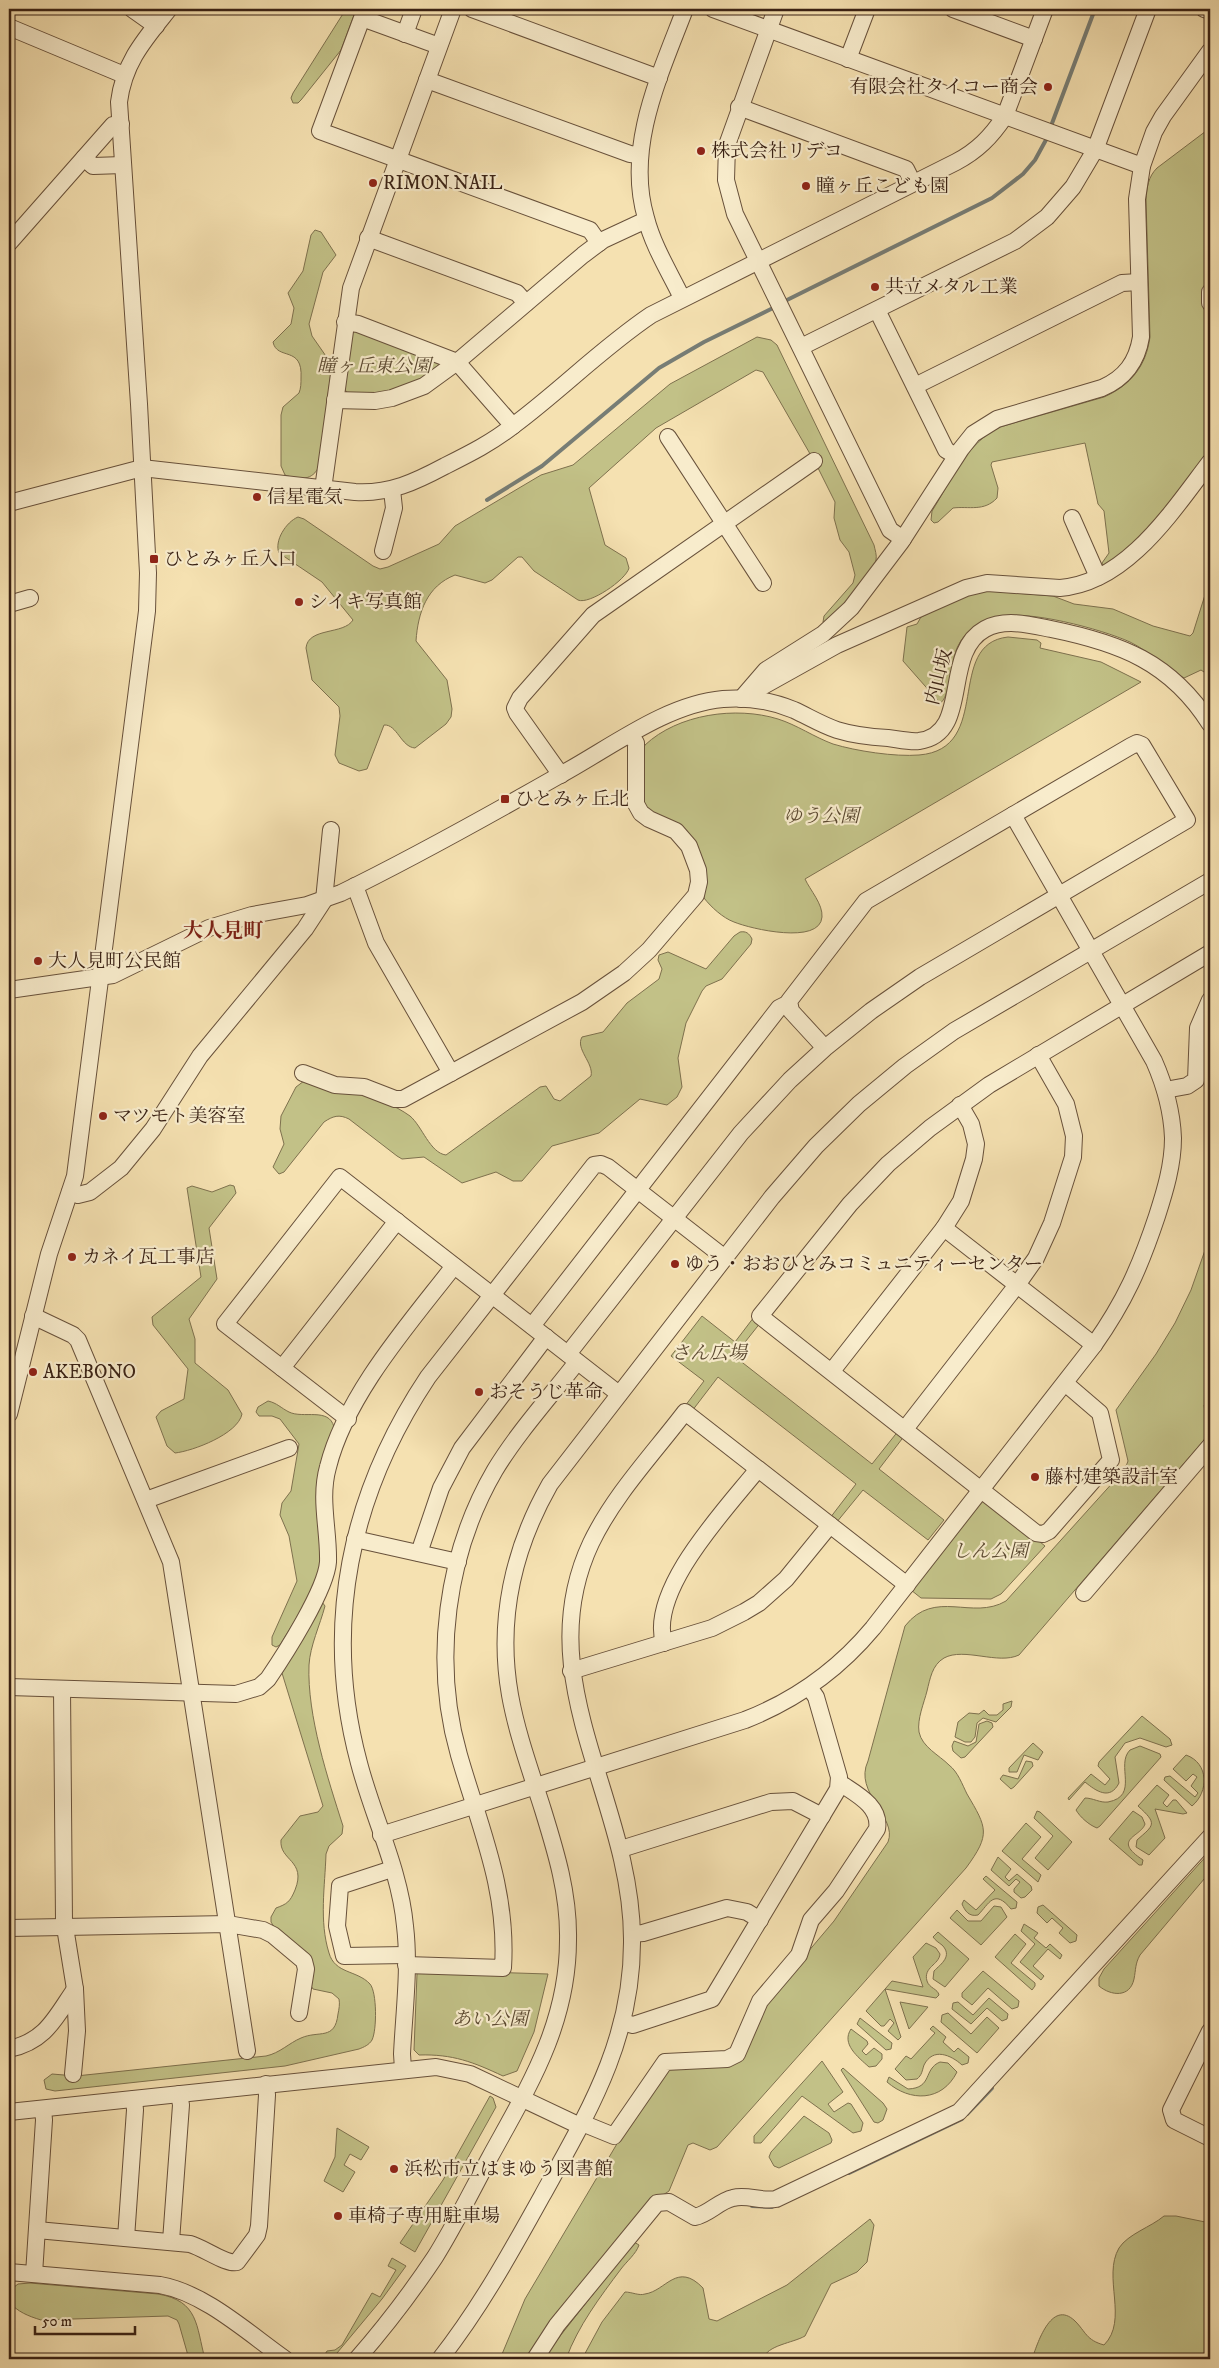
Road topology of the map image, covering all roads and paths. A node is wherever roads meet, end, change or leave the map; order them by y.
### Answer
1 (132, 9) edge
2 (169, 9) edge
3 (414, 9) edge
4 (453, 9) edge
5 (472, 9) edge
6 (685, 9) edge
7 (713, 9) edge
8 (776, 9) edge
9 (867, 9) edge
10 (953, 9) edge
11 (1045, 9) edge
12 (1148, 9) edge
13 (1204, 9) edge
14 (1210, 11) edge
15 (156, 26) junction
16 (9, 27) edge
17 (768, 29) junction
18 (405, 34) junction
19 (1034, 39) junction
20 (439, 46) junction
21 (1210, 51) edge
22 (848, 59) junction
23 (124, 75) junction
24 (659, 78) junction
25 (427, 80) junction
26 (739, 107) junction
27 (1005, 116) junction
28 (121, 124) junction
29 (1095, 150) junction
30 (640, 155) junction
31 (84, 158) junction
32 (397, 159) junction
33 (124, 165) junction
34 (1142, 166) junction
35 (913, 183) junction
36 (646, 220) junction
37 (368, 238) junction
38 (9, 242) edge
39 (599, 244) junction
40 (758, 260) junction
41 (1139, 282) junction
42 (1210, 292) edge
43 (682, 298) junction
44 (1210, 302) edge
45 (526, 303) junction
46 (877, 310) junction
47 (345, 322) junction
48 (801, 348) junction
49 (457, 362) junction
50 (915, 386) junction
51 (335, 400) junction
52 (513, 426) junction
53 (668, 437) dead end
54 (956, 456) junction
55 (814, 461) dead end
56 (1210, 462) edge
57 (142, 468) junction
58 (323, 489) junction
59 (392, 490) junction
60 (9, 503) edge
61 (1072, 518) dead end
62 (724, 524) junction
63 (903, 539) junction
64 (383, 551) dead end
65 (1098, 578) junction
66 (763, 583) dead end
67 (30, 598) dead end
68 (9, 604) edge
69 (741, 699) junction
70 (1210, 724) edge
71 (631, 735) junction
72 (561, 775) junction
73 (1012, 815) junction
74 (331, 830) dead end
75 (1210, 880) edge
76 (356, 886) junction
77 (1059, 895) junction
78 (324, 900) junction
79 (1091, 950) junction
80 (1210, 953) edge
81 (101, 978) junction
82 (9, 990) edge
83 (1210, 1000) edge
84 (789, 1003) junction
85 (1123, 1005) junction
86 (825, 1048) junction
87 (1038, 1055) junction
88 (302, 1073) dead end
89 (451, 1073) junction
90 (1165, 1090) junction
91 (960, 1105) junction
92 (637, 1190) junction
93 (70, 1192) junction
94 (674, 1218) junction
95 (397, 1221) junction
96 (944, 1228) junction
97 (725, 1258) junction
98 (454, 1266) junction
99 (1017, 1285) junction
100 (491, 1294) junction
101 (34, 1316) junction
102 (532, 1326) junction
103 (546, 1337) junction
104 (1094, 1345) junction
105 (573, 1358) junction
106 (282, 1368) junction
107 (832, 1372) junction
108 (1065, 1383) junction
109 (618, 1394) junction
110 (9, 1414) edge
111 (348, 1419) junction
112 (905, 1429) junction
113 (1210, 1446) edge
114 (290, 1448) dead end
115 (758, 1469) junction
116 (982, 1489) junction
117 (146, 1500) junction
118 (830, 1525) junction
119 (355, 1538) junction
120 (419, 1553) junction
121 (458, 1562) junction
122 (908, 1585) junction
123 (1084, 1592) dead end
124 (664, 1643) junction
125 (571, 1671) junction
126 (9, 1687) edge
127 (809, 1687) junction
128 (62, 1689) junction
129 (192, 1693) junction
130 (597, 1767) junction
131 (840, 1783) junction
132 (536, 1786) junction
133 (475, 1806) junction
134 (822, 1816) junction
135 (381, 1835) junction
136 (1210, 1837) edge
137 (621, 1849) junction
138 (392, 1868) junction
139 (760, 1920) junction
140 (228, 1924) junction
141 (65, 1927) junction
142 (9, 1928) edge
143 (632, 1934) junction
144 (406, 1960) junction
145 (75, 1989) junction
146 (299, 2013) dead end
147 (622, 2022) junction
148 (1210, 2031) edge
149 (9, 2049) edge
150 (247, 2051) dead end
151 (403, 2069) junction
152 (73, 2074) dead end
153 (266, 2084) junction
154 (179, 2094) junction
155 (523, 2098) junction
156 (134, 2099) junction
157 (43, 2109) junction
158 (9, 2112) edge
159 (581, 2124) junction
160 (1210, 2138) edge
161 (37, 2230) junction
162 (126, 2238) junction
163 (171, 2242) junction
164 (9, 2272) edge
165 (34, 2274) junction
166 (285, 2359) edge
167 (357, 2359) edge
168 (440, 2359) edge
169 (535, 2359) edge

1 - 15 street
2 - 15 street
3 - 18 street
4 - 20 street
5 - 24 street
6 - 24 street
7 - 17 street
8 - 17 street
9 - 22 street
10 - 19 street
11 - 19 street
12 - 29 street
13 - 14 street
15 - 23 street
16 - 23 street
17 - 22 street
17 - 26 street
18 - 20 street
18 - 32 street
19 - 27 street
20 - 25 street
21 - 34 street
22 - 27 street
23 - 28 street
24 - 30 street
25 - 30 street
25 - 32 street
26 - 35 street
26 - 40 street
27 - 29 street
27 - 35 street
28 - 31 street
28 - 33 street
29 - 34 street
29 - 46 street
30 - 36 street
31 - 33 street
31 - 38 street
32 - 37 street
32 - 39 street
33 - 57 street
34 - 41 street
35 - 40 street
36 - 39 street
36 - 43 street
37 - 45 street
37 - 47 street
39 - 45 street
40 - 43 street
40 - 48 street
41 - 50 street
41 - 54 street
42 - 44 street
43 - 52 street
45 - 49 street
46 - 48 street
46 - 50 street
47 - 49 street
47 - 51 street
48 - 63 street
49 - 51 street
49 - 52 street
50 - 54 street
51 - 58 street
52 - 59 street
53 - 62 street
54 - 63 street
55 - 62 street
56 - 65 street
57 - 58 street
57 - 60 street
57 - 81 street
58 - 59 street
59 - 64 street
61 - 65 street
62 - 66 street
62 - 72 street
63 - 69 street
65 - 69 street
67 - 68 street
69 - 70 street, 内山坂
69 - 71 street, 内山坂
71 - 72 street, 内山坂
71 - 89 street
72 - 76 street, 内山坂
73 - 77 street
73 - 77 street
73 - 84 street
74 - 78 street
75 - 79 street
76 - 78 street, 内山坂
76 - 89 street
77 - 79 street
77 - 86 street
78 - 81 street, 内山坂
78 - 93 street
79 - 85 street
79 - 97 street
80 - 85 street
81 - 82 street, 内山坂
81 - 93 street
83 - 90 street
84 - 86 street
84 - 92 street
85 - 87 street
85 - 90 street
86 - 94 street
87 - 91 street
87 - 99 street
88 - 89 street
90 - 104 street
91 - 96 street
91 - 107 street
92 - 94 street
92 - 100 street
92 - 102 street
93 - 101 street
94 - 97 street
94 - 105 street
95 - 98 street
95 - 106 street
95 - 106 street
96 - 99 street
96 - 107 street
97 - 109 street
98 - 100 street
98 - 111 street
99 - 104 street
99 - 112 street
100 - 102 street
100 - 119 street
101 - 110 street
101 - 117 street
102 - 103 street
103 - 105 street
103 - 120 street
104 - 108 street
105 - 109 street
105 - 121 street
106 - 111 street
107 - 112 street
108 - 116 street
108 - 116 street
109 - 132 street
111 - 129 street
112 - 116 street
113 - 123 street
114 - 117 street
115 - 118 street
115 - 124 street
115 - 125 street
116 - 122 street
117 - 129 street
118 - 122 street
118 - 124 street
119 - 120 street
119 - 135 street
120 - 121 street
121 - 133 street
122 - 127 street
124 - 125 street
125 - 130 street
126 - 128 street
127 - 130 street
127 - 131 street
128 - 129 street
128 - 141 street
129 - 140 street
130 - 132 street
130 - 137 street
131 - 134 street
131 - 159 street
132 - 133 street
132 - 155 street
133 - 135 street
133 - 144 street
134 - 137 street
134 - 139 street
135 - 138 street
136 - 169 street
137 - 143 street
138 - 144 street
138 - 144 street
139 - 143 street
139 - 147 street
140 - 141 street
140 - 146 street
140 - 150 street
141 - 142 street
141 - 145 street
143 - 147 street
144 - 151 street
145 - 149 street
145 - 152 street
147 - 159 street
148 - 160 street
151 - 153 street
151 - 155 street
153 - 154 street
153 - 163 street
154 - 156 street
154 - 163 street
155 - 159 street
155 - 167 street
156 - 157 street
156 - 162 street
157 - 158 street
157 - 161 street
159 - 168 street
161 - 162 street
161 - 165 street
162 - 163 street
164 - 165 street
165 - 166 street

